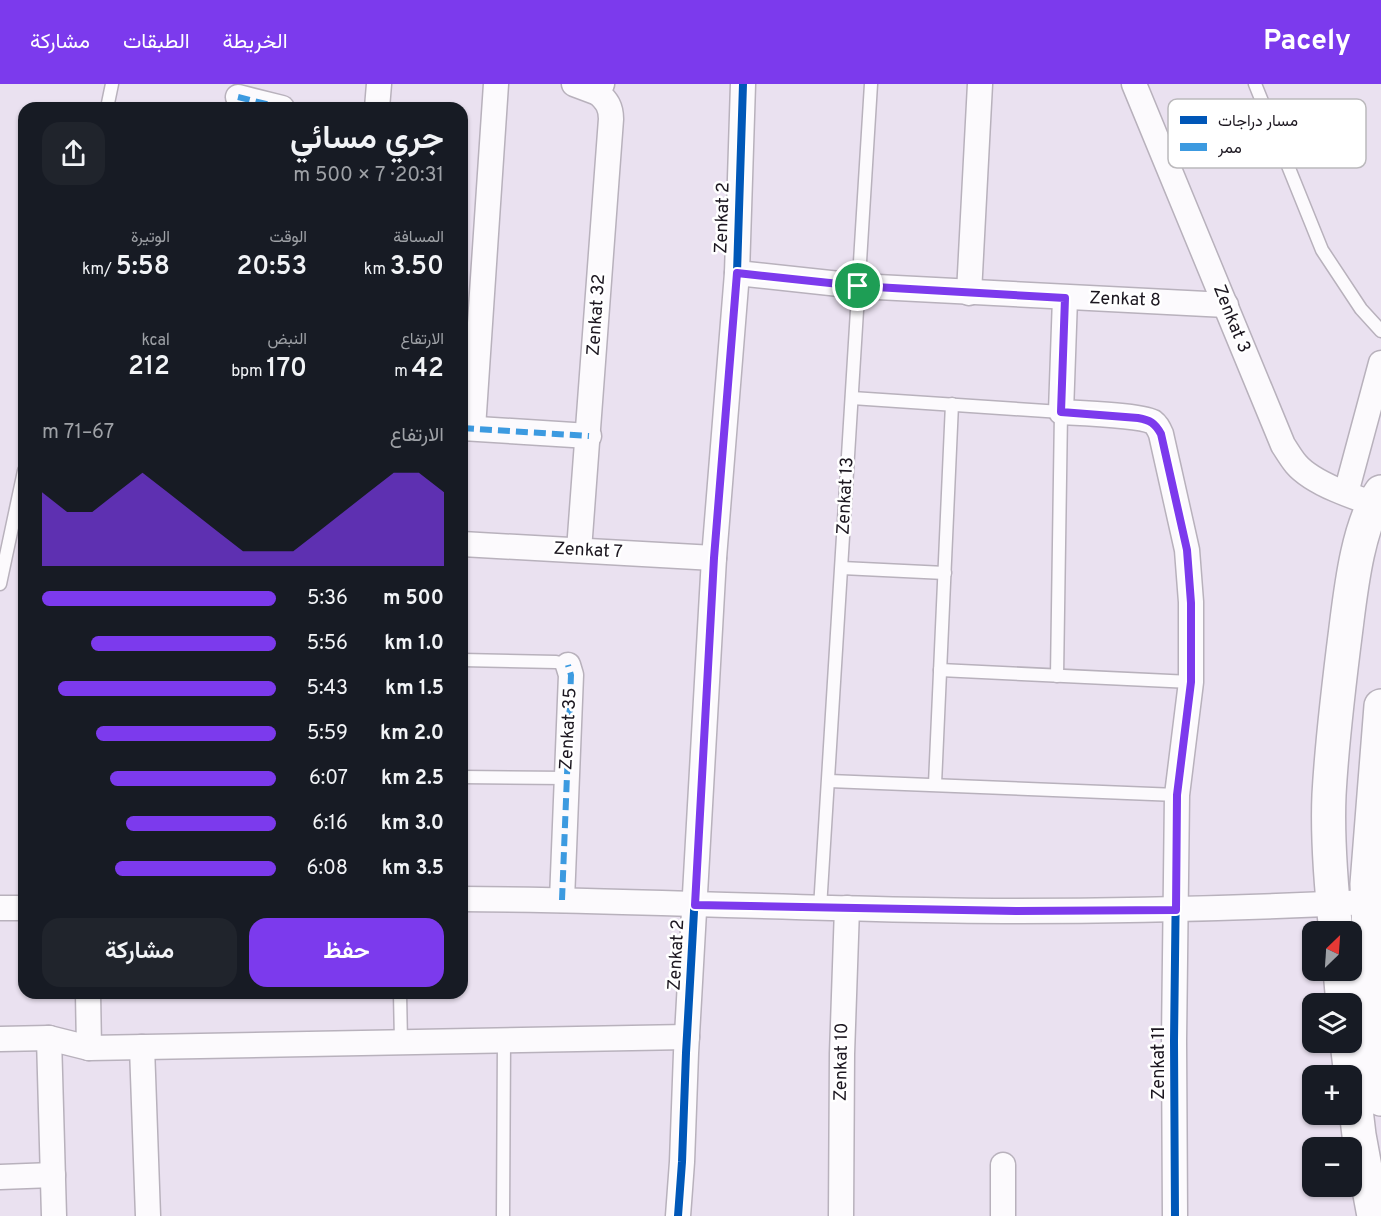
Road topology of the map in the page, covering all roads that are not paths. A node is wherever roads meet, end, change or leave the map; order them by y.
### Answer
1 (112, 84) edge
2 (379, 84) edge
3 (496, 84) edge
4 (574, 84) edge
5 (742, 84) edge
6 (871, 84) edge
7 (980, 84) edge
8 (1134, 84) edge
9 (1255, 84) edge
10 (600, 88) edge
11 (238, 96) edge
12 (1261, 99) edge
13 (108, 102) edge
14 (260, 102) edge
15 (378, 102) edge
16 (1168, 166) edge
17 (1169, 168) edge
18 (1289, 168) edge
19 (737, 273) junction
20 (858, 286) junction
21 (969, 292) junction
22 (1065, 298) junction
23 (1226, 305) junction
24 (1381, 331) edge
25 (1381, 363) edge
26 (852, 398) junction
27 (952, 405) junction
28 (1061, 412) junction
29 (468, 416) edge
30 (468, 428) edge
31 (589, 436) junction
32 (18, 499) edge
33 (1370, 499) edge
34 (468, 544) edge
35 (579, 550) junction
36 (714, 558) junction
37 (842, 568) junction
38 (945, 573) junction
39 (0, 584) edge
40 (468, 660) edge
41 (568, 665) joint
42 (940, 670) junction
43 (1057, 676) junction
44 (1191, 682) junction
45 (1381, 706) edge
46 (468, 777) edge
47 (567, 778) junction
48 (829, 781) junction
49 (934, 784) junction
50 (1177, 795) junction
51 (1378, 807) edge
52 (468, 899) edge
53 (562, 900) junction
54 (1368, 902) junction
55 (695, 905) junction
56 (0, 908) edge
57 (18, 908) edge
58 (820, 908) junction
59 (847, 908) junction
60 (1176, 910) junction
61 (1334, 917) edge
62 (1363, 972) edge
63 (1350, 993) edge
64 (87, 999) edge
65 (400, 999) edge
66 (687, 1037) junction
67 (49, 1038) junction
68 (0, 1039) edge
69 (504, 1041) junction
70 (401, 1042) junction
71 (142, 1047) junction
72 (89, 1048) junction
73 (1381, 1099) edge
74 (1358, 1125) edge
75 (1003, 1165) dead end
76 (53, 1175) junction
77 (0, 1177) edge
78 (54, 1216) edge
79 (148, 1216) edge
80 (503, 1216) edge
81 (678, 1216) edge
82 (841, 1216) edge
83 (1003, 1216) edge
84 (1175, 1216) edge
85 (1374, 1216) edge

1 - 13 lane
2 - 15 street
3 - 29 street
4 - 10 street
5 - 19 street, Zenkat 2
6 - 20 lane, Zenkat 13
7 - 21 street
8 - 16 street, Zenkat 3
9 - 12 lane
10 - 31 street, Zenkat 32
11 - 14 street
17 - 23 street, Zenkat 3
18 - 24 lane
19 - 20 street, Zenkat 8
19 - 36 street, Zenkat 2
20 - 21 street, Zenkat 8
20 - 26 lane, Zenkat 13
21 - 22 street, Zenkat 8
22 - 23 street, Zenkat 8
22 - 28 street
23 - 33 street, Zenkat 3
25 - 33 street
26 - 27 lane
26 - 37 lane, Zenkat 13
27 - 28 lane
27 - 38 lane
28 - 43 lane
28 - 44 street
30 - 31 street
31 - 35 street, Zenkat 32
32 - 39 lane
33 - 61 street
34 - 35 street, Zenkat 7
35 - 36 street, Zenkat 7
36 - 55 street, Zenkat 2
37 - 38 lane
37 - 48 lane, Zenkat 13
38 - 42 lane
40 - 41 lane, Zenkat 35
41 - 47 street, Zenkat 35
42 - 43 lane
42 - 49 lane
43 - 44 lane
44 - 50 street
45 - 51 street
46 - 47 lane
47 - 53 street, Zenkat 35
48 - 49 lane
48 - 58 lane, Zenkat 13
49 - 50 lane
50 - 60 street
51 - 54 street
52 - 53 street
53 - 55 street
54 - 61 street
54 - 62 street
55 - 58 street
55 - 66 street, Zenkat 2
56 - 57 street
58 - 59 street
59 - 60 street
59 - 82 street, Zenkat 10
60 - 61 street
60 - 84 street, Zenkat 11
62 - 63 street
62 - 73 street
64 - 72 street
65 - 70 lane
66 - 69 street
66 - 81 street, Zenkat 2
67 - 68 street
67 - 72 street
67 - 76 street
69 - 70 street
69 - 80 lane
70 - 71 street
71 - 72 street
71 - 79 street
74 - 85 street
75 - 83 street
76 - 77 street
76 - 78 street

